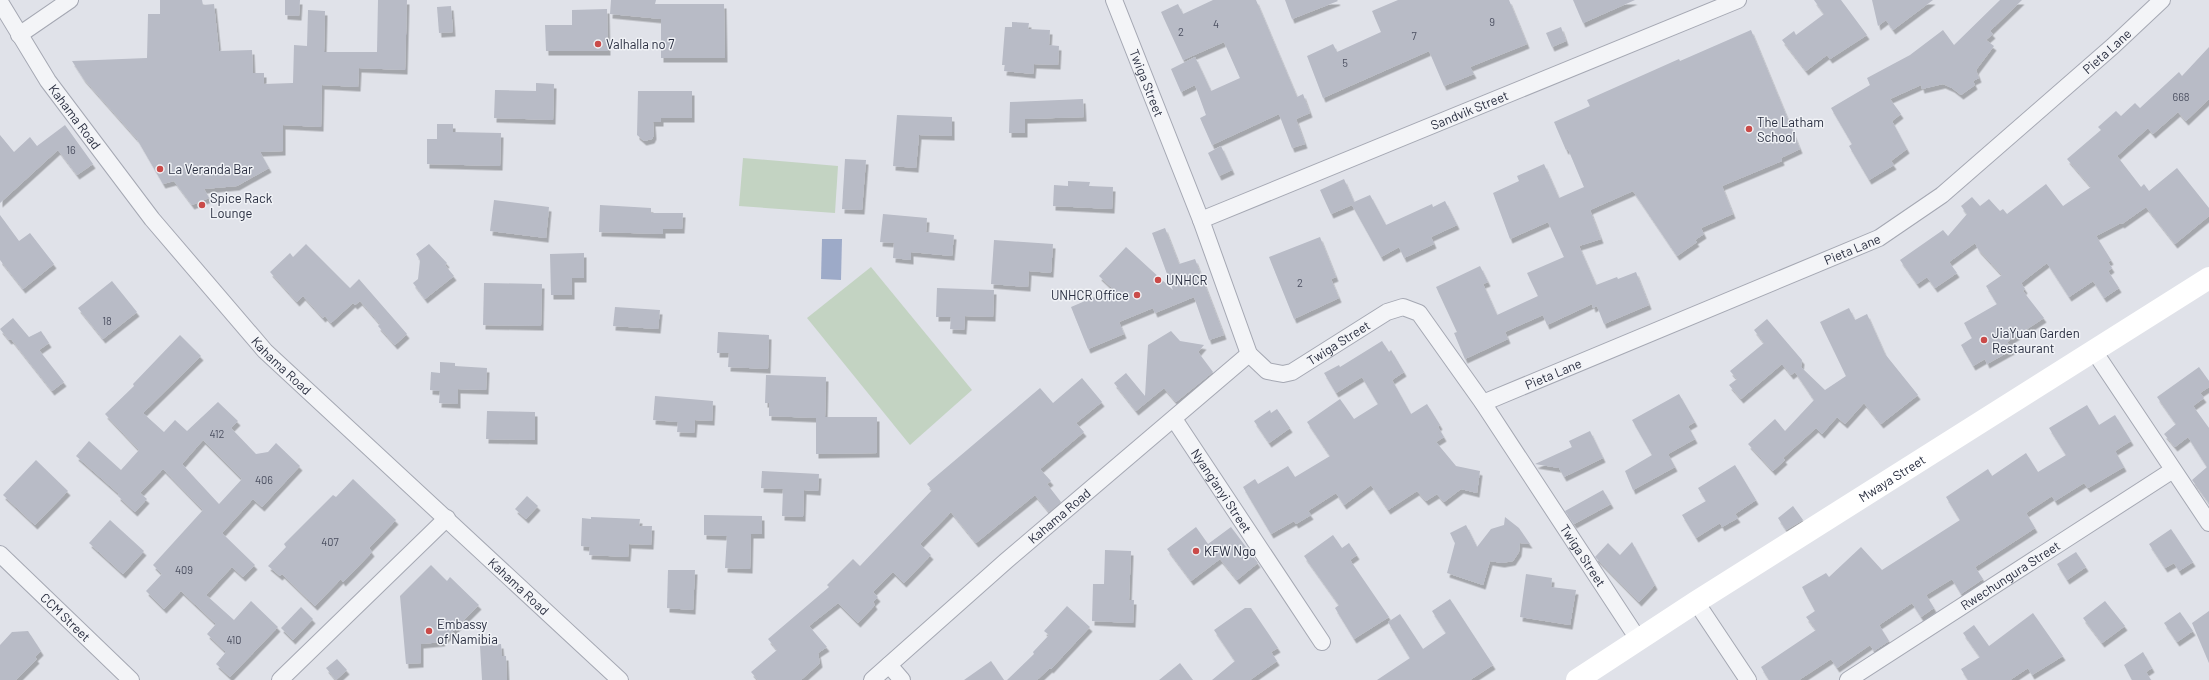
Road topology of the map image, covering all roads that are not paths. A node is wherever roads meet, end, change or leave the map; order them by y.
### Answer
1 (70, 0) edge
2 (1114, 0) edge
3 (1738, 0) edge
4 (2162, 0) edge
5 (0, 2) edge
6 (19, 35) junction
7 (1201, 220) junction
8 (2207, 283) edge
9 (2094, 351) junction
10 (1249, 354) junction
11 (1483, 403) junction
12 (1174, 419) junction
13 (2173, 470) junction
14 (447, 518) junction
15 (2209, 523) edge
16 (0, 554) edge
17 (1696, 602) junction
18 (1638, 640) junction
19 (1322, 642) dead end
20 (889, 665) junction
21 (131, 680) edge
22 (280, 680) edge
23 (620, 680) edge
24 (872, 680) edge
25 (902, 680) edge
26 (1577, 680) edge
27 (1748, 680) edge
28 (1848, 680) edge

1 - 6 street
2 - 7 street, Twiga Street
3 - 7 street, Sandvik Street
4 - 11 street, Pieta Lane
5 - 6 street, Kahama Road
6 - 14 street, Kahama Road
7 - 10 street, Twiga Street
8 - 9 street, Mwaya Street
9 - 13 street
9 - 17 street, Mwaya Street
10 - 11 street, Twiga Street
10 - 12 street, Kahama Road
11 - 18 street, Twiga Street
12 - 19 street, Nyang'anyi Street
12 - 20 street, Kahama Road
13 - 15 street
13 - 28 street, Rwechungura Street
14 - 22 street
14 - 23 street, Kahama Road
16 - 21 street, CCM Street
17 - 18 street, Mwaya Street
17 - 27 street
18 - 26 street, Mwaya Street
20 - 24 street, Kahama Road
20 - 25 street

